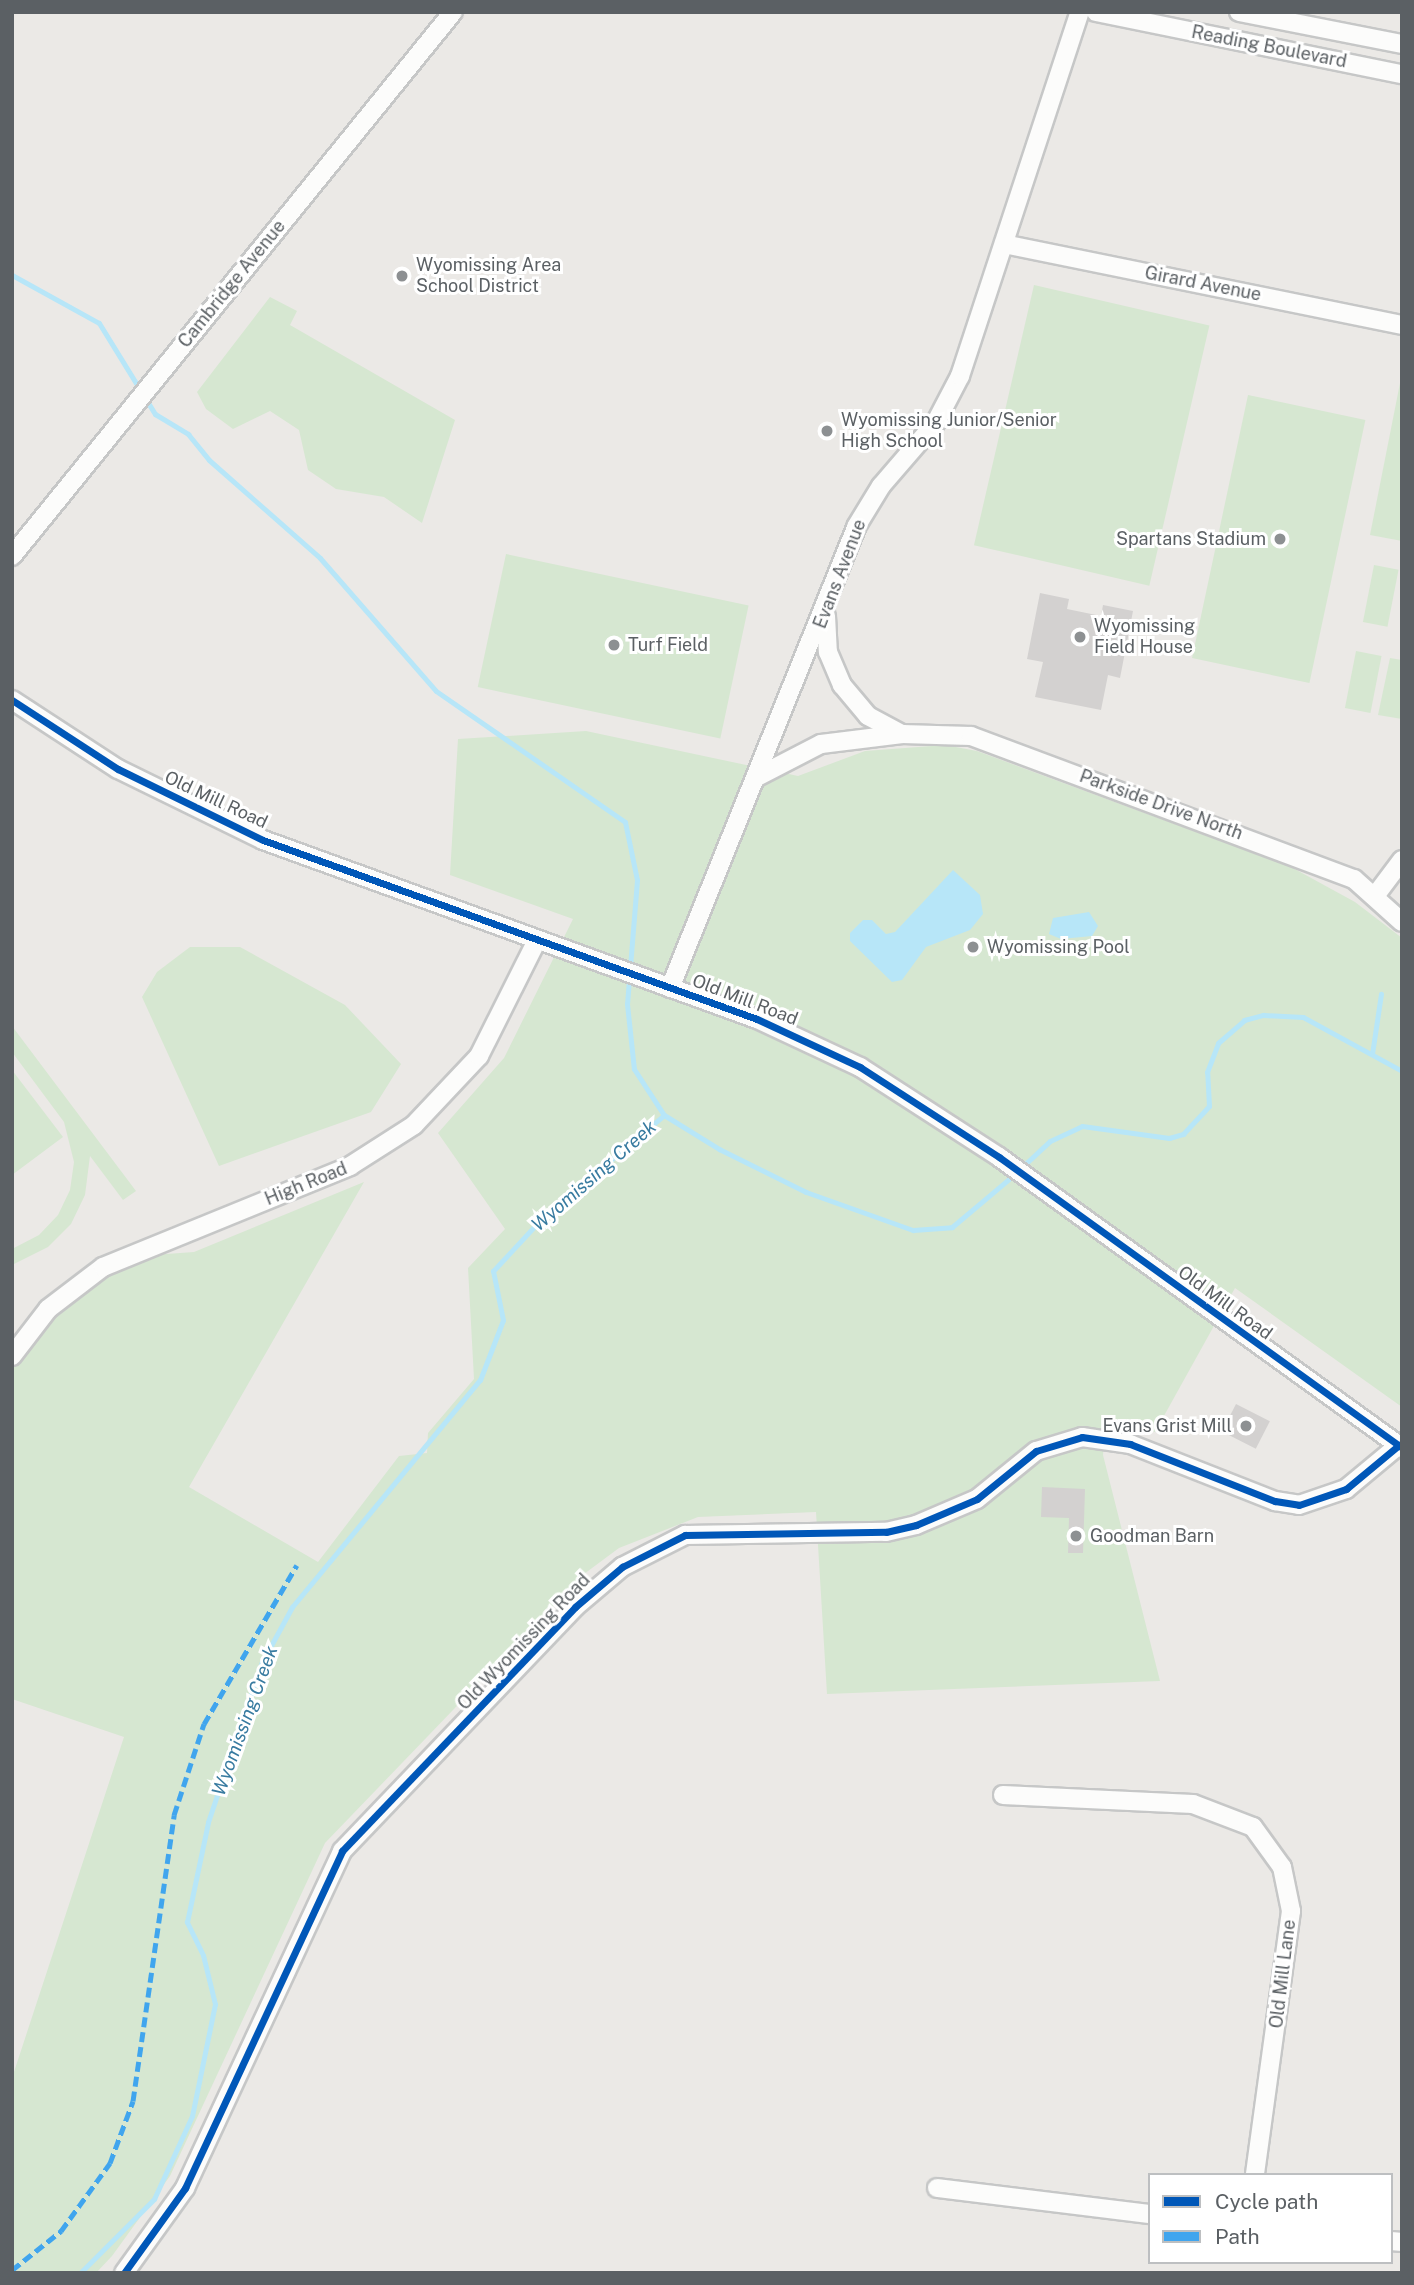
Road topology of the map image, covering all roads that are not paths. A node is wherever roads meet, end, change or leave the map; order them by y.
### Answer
1 (453, 12) edge
2 (1080, 12) edge
3 (1096, 12) edge
4 (1239, 12) edge
5 (1402, 44) edge
6 (1402, 74) edge
7 (1004, 244) junction
8 (1402, 325) edge
9 (12, 556) edge
10 (826, 613) junction
11 (12, 700) edge
12 (902, 734) junction
13 (755, 778) junction
14 (1402, 860) edge
15 (1375, 896) junction
16 (1402, 922) edge
17 (537, 940) junction
18 (670, 988) junction
19 (12, 1356) edge
20 (1400, 1447) edge
21 (1003, 1795) dead end
22 (1255, 2173) edge
23 (937, 2188) dead end
24 (1148, 2214) edge
25 (124, 2273) edge

1 - 9 street, Cambridge Avenue
2 - 7 street, Evans Avenue
3 - 6 street, Reading Boulevard
4 - 5 street, Reading Boulevard
7 - 8 street, Girard Avenue
7 - 10 street, Evans Avenue
10 - 12 street, Parkside Drive North
10 - 13 street, Evans Avenue
11 - 17 street, Old Mill Road
12 - 13 street, Parkside Drive North
12 - 15 street, Parkside Drive North
13 - 18 street, Evans Avenue
14 - 15 street
15 - 16 street, Parkside Drive North
17 - 18 street, Old Mill Road
17 - 19 street, High Road
18 - 20 street, Old Mill Road
20 - 25 street, Old Wyomissing Road
21 - 22 street, Old Mill Lane
23 - 24 street

